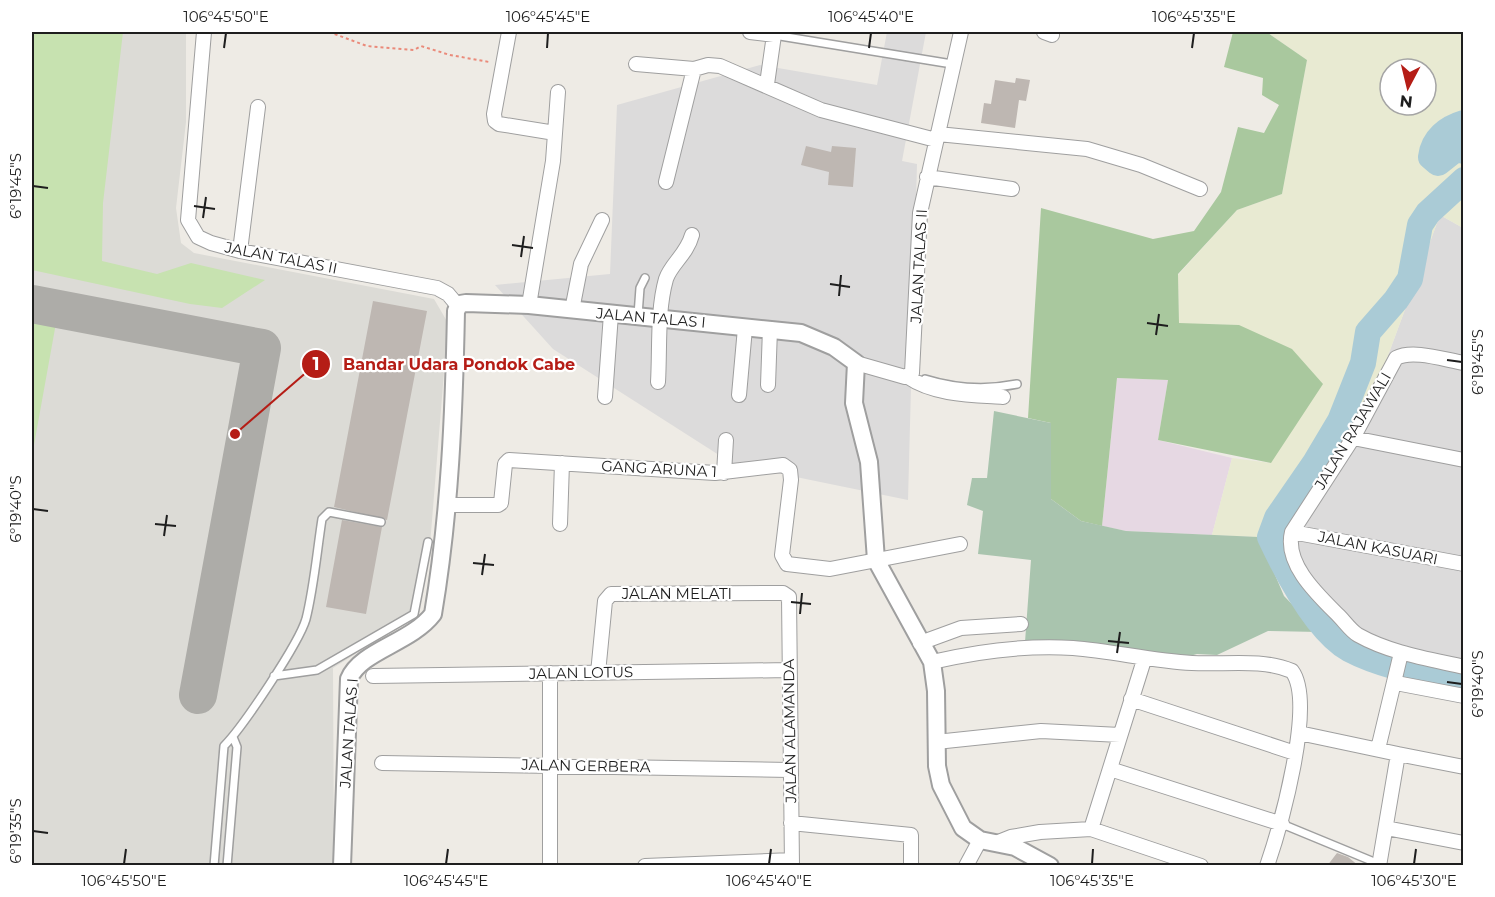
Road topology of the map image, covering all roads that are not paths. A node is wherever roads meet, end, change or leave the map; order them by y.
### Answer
1 (204, 32) edge
2 (509, 32) edge
3 (750, 32) edge
4 (961, 32) edge
5 (774, 35) junction
6 (636, 64) dead end
7 (952, 64) junction
8 (694, 69) junction
9 (767, 84) junction
10 (558, 92) dead end
11 (258, 107) dead end
12 (555, 133) junction
13 (937, 137) junction
14 (927, 177) junction
15 (666, 182) dead end
16 (1012, 189) dead end
17 (1200, 189) dead end
18 (602, 220) dead end
19 (692, 235) dead end
20 (240, 251) junction
21 (645, 278) dead end
22 (529, 305) junction
23 (458, 306) junction
24 (572, 310) junction
25 (610, 314) junction
26 (638, 315) junction
27 (661, 317) junction
28 (744, 328) junction
29 (770, 329) junction
30 (856, 363) junction
31 (1464, 363) edge
32 (910, 375) junction
33 (658, 382) dead end
34 (1017, 384) dead end
35 (768, 385) dead end
36 (739, 395) dead end
37 (605, 397) dead end
38 (1003, 397) dead end
39 (1353, 438) junction
40 (726, 440) dead end
41 (1464, 460) edge
42 (562, 463) junction
43 (724, 473) junction
44 (448, 505) junction
45 (381, 522) dead end
46 (560, 524) dead end
47 (1292, 532) junction
48 (428, 542) dead end
49 (960, 544) dead end
50 (876, 560) junction
51 (1464, 564) edge
52 (789, 597) joint
53 (1021, 624) dead end
54 (920, 643) junction
55 (1401, 655) junction
56 (1144, 660) junction
57 (932, 662) junction
58 (1464, 667) edge
59 (788, 670) junction
60 (550, 673) junction
61 (598, 673) junction
62 (274, 676) junction
63 (373, 676) dead end
64 (1397, 679) junction
65 (1464, 696) edge
66 (1131, 699) junction
67 (1299, 733) junction
68 (1120, 735) junction
69 (233, 737) junction
70 (936, 742) junction
71 (1378, 749) junction
72 (1295, 753) junction
73 (1398, 754) junction
74 (382, 763) dead end
75 (550, 764) junction
76 (1464, 767) edge
77 (1110, 769) junction
78 (790, 770) junction
79 (791, 823) junction
80 (1282, 824) junction
81 (1386, 828) junction
82 (1091, 830) junction
83 (988, 842) junction
84 (1464, 843) edge
85 (792, 863) edge
86 (1379, 865) edge
87 (214, 866) edge
88 (227, 866) edge
89 (342, 866) edge
90 (550, 866) edge
91 (645, 866) edge
92 (911, 866) edge
93 (966, 866) edge
94 (1050, 866) edge
95 (1201, 866) edge
96 (1267, 866) edge

1 - 20 street, JALAN TALAS II
2 - 12 street
3 - 5 street
4 - 7 street, JALAN TALAS II
5 - 7 lane
5 - 9 street
6 - 8 street
7 - 13 street, JALAN TALAS II
8 - 9 street
8 - 15 street
9 - 13 street
10 - 12 street
11 - 20 street
12 - 22 street
13 - 14 street, JALAN TALAS II
13 - 17 street
14 - 16 street
14 - 32 street, JALAN TALAS II
18 - 24 street
19 - 27 street
20 - 23 street, JALAN TALAS II
21 - 26 lane
22 - 23 street, JALAN TALAS I
22 - 24 street, JALAN TALAS I
23 - 44 street, JALAN TALAS I
24 - 25 street, JALAN TALAS I
25 - 26 street, JALAN TALAS I
25 - 37 street
26 - 27 street, JALAN TALAS I
27 - 28 street, JALAN TALAS I
27 - 33 street
28 - 29 street, JALAN TALAS I
28 - 36 street
29 - 30 street, JALAN TALAS I
29 - 35 street
30 - 32 street
30 - 50 street
31 - 39 street, JALAN RAJAWALI
32 - 34 lane
32 - 38 street
39 - 41 street
39 - 47 street, JALAN RAJAWALI
40 - 43 street
42 - 43 street, GANG ARUNA 1
42 - 44 street, GANG ARUNA 1
42 - 46 street
43 - 50 street, GANG ARUNA 1
44 - 89 street, JALAN TALAS I
45 - 62 lane
47 - 51 street, JALAN KASUARI
47 - 55 street
48 - 62 lane
49 - 50 street
50 - 54 street
52 - 59 street, JALAN ALAMANDA
52 - 61 street, JALAN MELATI
53 - 54 street
54 - 57 street
55 - 58 street
55 - 64 street
56 - 57 street
56 - 66 street
56 - 67 street
57 - 70 street
59 - 61 street, JALAN LOTUS
59 - 78 street, JALAN ALAMANDA
60 - 61 street, JALAN LOTUS
60 - 63 street, JALAN LOTUS
60 - 75 street
62 - 69 lane
64 - 65 street
64 - 71 street
66 - 68 street
66 - 72 street
67 - 71 street
67 - 72 street
68 - 70 street
68 - 77 street
69 - 87 lane
69 - 88 lane
70 - 83 street
71 - 73 street
72 - 80 street
73 - 76 street
73 - 81 street
74 - 75 street, JALAN GERBERA
75 - 78 street, JALAN GERBERA
75 - 90 street
77 - 80 street
77 - 82 street
78 - 79 street, JALAN ALAMANDA
79 - 85 street, JALAN ALAMANDA
79 - 92 street
80 - 86 lane
80 - 96 street
81 - 84 street
81 - 86 street
82 - 83 street
82 - 95 street
83 - 93 street
83 - 94 street
85 - 91 street

